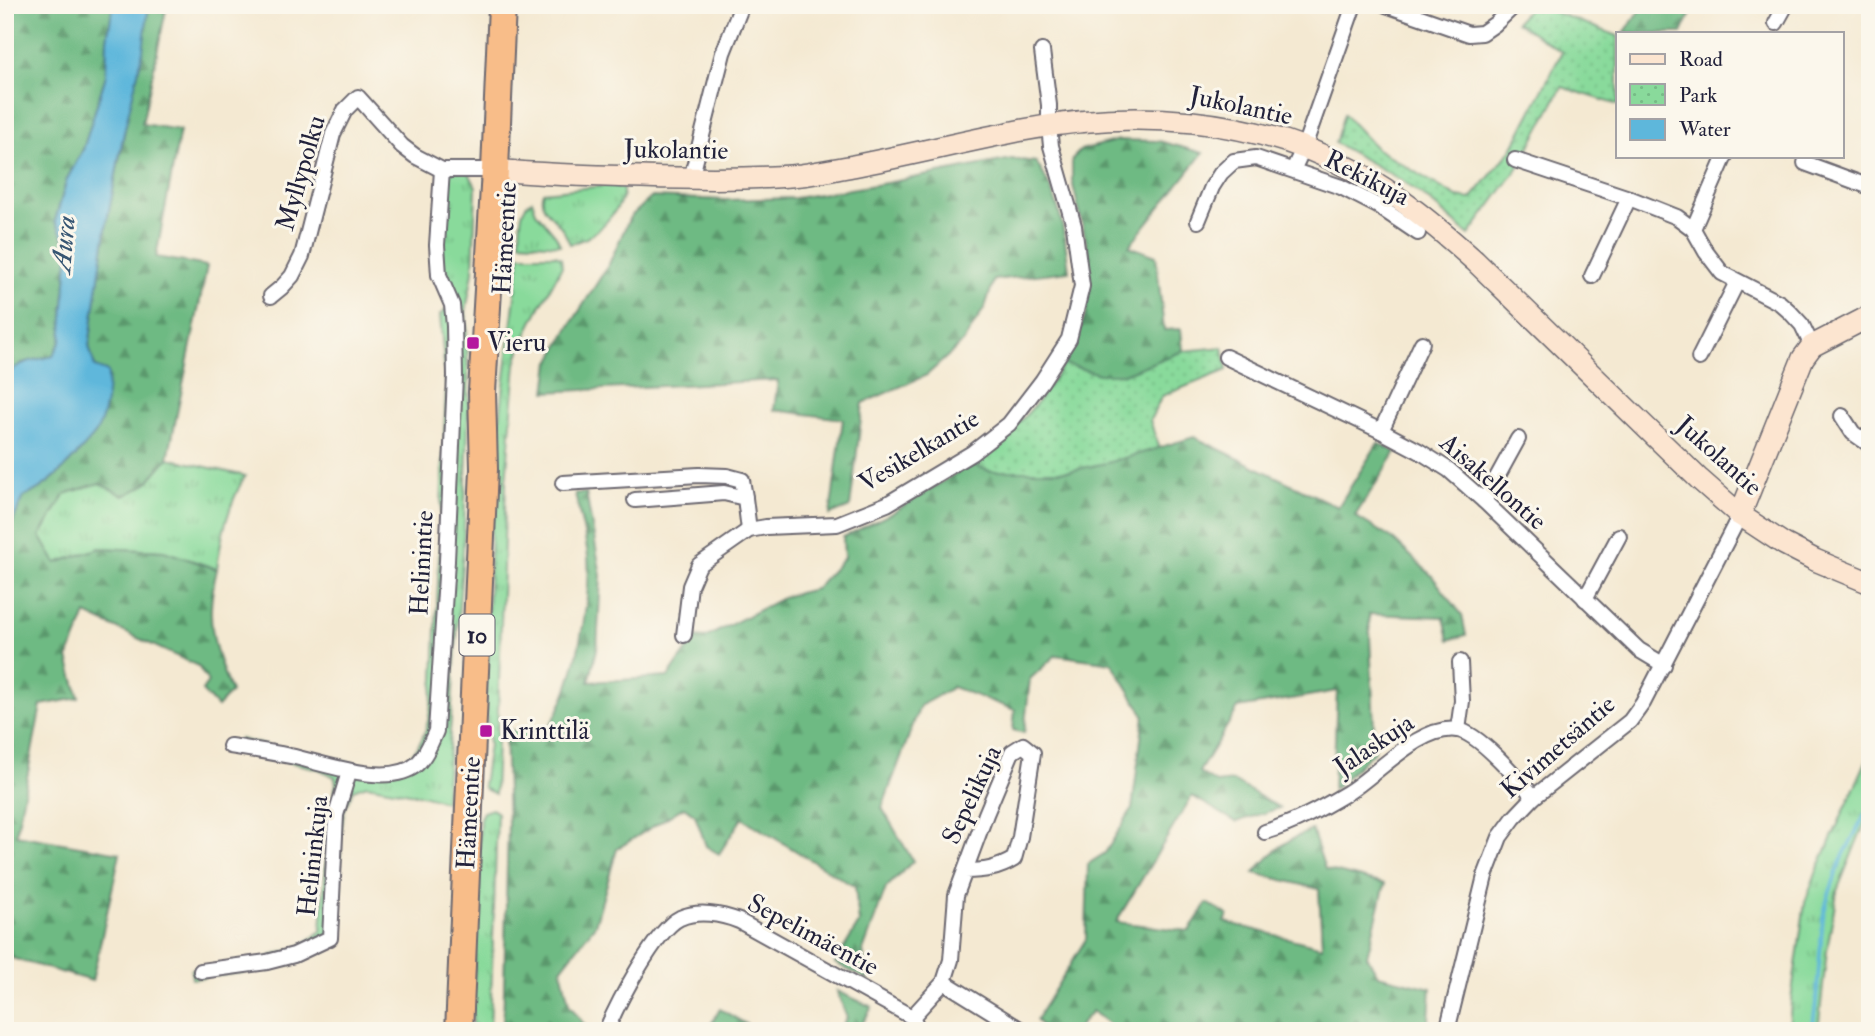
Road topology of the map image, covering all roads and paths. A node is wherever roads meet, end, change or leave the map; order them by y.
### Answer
1 (502, 5) edge
2 (514, 5) edge
3 (742, 5) edge
4 (1354, 5) edge
5 (1386, 5) edge
6 (1515, 5) edge
7 (1786, 5) edge
8 (1776, 23) dead end
9 (1042, 51) dead end
10 (1049, 126) junction
11 (1304, 147) junction
12 (1724, 158) edge
13 (1515, 160) dead end
14 (1805, 163) dead end
15 (442, 170) junction
16 (1293, 170) junction
17 (502, 171) junction
18 (691, 179) junction
19 (1870, 187) edge
20 (1629, 198) junction
21 (1198, 221) dead end
22 (1693, 229) junction
23 (1418, 233) dead end
24 (1592, 276) dead end
25 (1737, 282) junction
26 (271, 296) dead end
27 (1870, 316) edge
28 (1422, 343) dead end
29 (1812, 346) junction
30 (1226, 357) dead end
31 (1699, 358) dead end
32 (1842, 416) dead end
33 (1381, 431) junction
34 (1518, 439) dead end
35 (1870, 445) edge
36 (563, 483) dead end
37 (745, 497) junction
38 (635, 500) dead end
39 (1484, 500) junction
40 (1740, 514) junction
41 (749, 530) junction
42 (1619, 536) dead end
43 (1870, 583) edge
44 (1585, 598) junction
45 (684, 635) dead end
46 (1460, 662) dead end
47 (1664, 665) junction
48 (1458, 730) junction
49 (230, 746) dead end
50 (349, 772) junction
51 (1534, 797) junction
52 (1265, 832) dead end
53 (965, 871) junction
54 (201, 971) dead end
55 (944, 982) junction
56 (912, 1017) junction
57 (459, 1031) edge
58 (606, 1031) edge
59 (919, 1031) edge
60 (1023, 1031) edge
61 (1447, 1031) edge

1 - 17 highway, Hämeentie / 10
2 - 17 highway, Hämeentie / 10
3 - 18 street
4 - 11 street, Rekikuja
5 - 6 street
7 - 8 street
9 - 10 street, Vesikelkantie
10 - 11 street, Jukolantie
10 - 18 street, Jukolantie
10 - 41 street, Vesikelkantie
11 - 16 street, Rekikuja
11 - 40 street, Jukolantie
12 - 22 street
13 - 20 street
14 - 19 street
15 - 17 street, Myllypolku
15 - 26 street, Myllypolku
15 - 50 street, Helinintie
16 - 21 street, Rekikuja
16 - 23 street, Rekikuja
17 - 18 street, Jukolantie
17 - 57 highway, Hämeentie / 10
20 - 22 street
20 - 24 street
22 - 25 street
25 - 29 street
25 - 31 street
27 - 29 street
28 - 33 street
29 - 40 street
30 - 33 street, Aisakellontie
32 - 35 street
33 - 39 street, Aisakellontie
34 - 39 street
36 - 37 street
37 - 38 street
37 - 41 street
39 - 44 street, Aisakellontie
40 - 43 street, Jukolantie
40 - 47 street, Kivimetsäntie
41 - 45 street, Vesikelkantie
42 - 44 street
44 - 47 street, Aisakellontie
46 - 48 street
47 - 51 street, Kivimetsäntie
48 - 51 street, Jalaskuja
48 - 52 street, Jalaskuja
49 - 50 street, Helinintie
50 - 54 street, Helininkuja
51 - 61 street, Kivimetsäntie
53 - 53 street, Sepelikuja
53 - 55 street, Sepelikuja
55 - 56 street, Sepelikuja
55 - 60 street
56 - 58 street, Sepelimäentie
56 - 59 street

